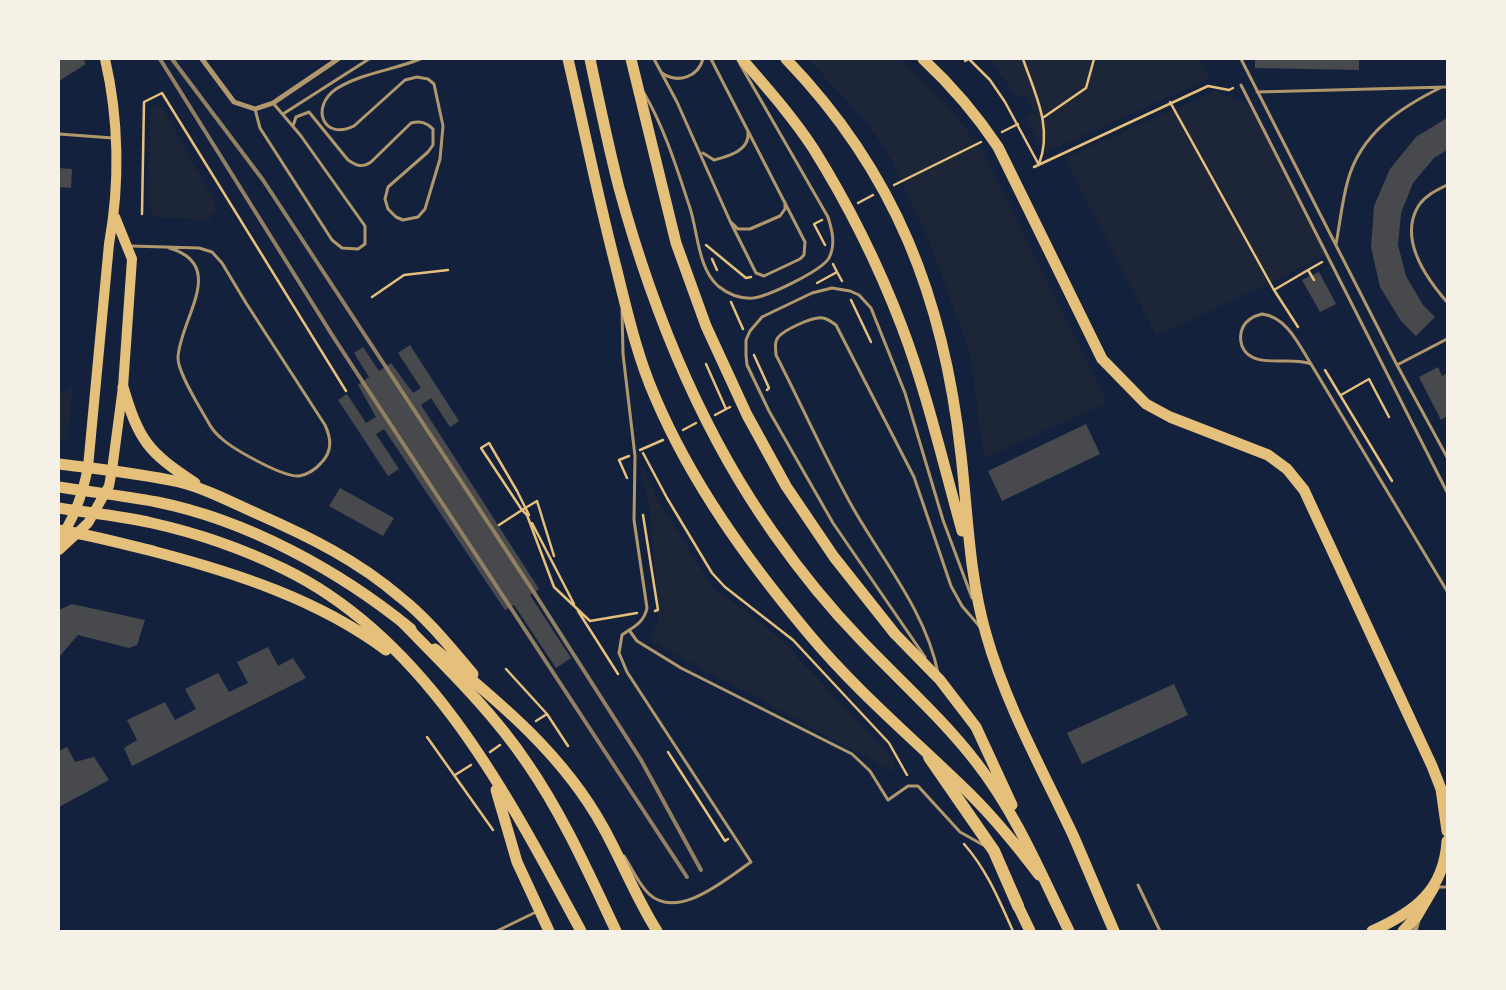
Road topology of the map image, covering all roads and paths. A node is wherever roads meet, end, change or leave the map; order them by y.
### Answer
1 (105, 59) edge
2 (202, 59) edge
3 (338, 59) edge
4 (369, 59) edge
5 (420, 59) edge
6 (568, 59) edge
7 (590, 59) edge
8 (631, 59) edge
9 (654, 59) edge
10 (703, 59) edge
11 (711, 59) edge
12 (737, 59) edge
13 (742, 59) edge
14 (786, 59) edge
15 (923, 59) edge
16 (932, 59) edge
17 (1023, 59) edge
18 (1094, 59) edge
19 (1241, 59) edge
20 (965, 61) dead end
21 (660, 71) junction
22 (940, 75) junction
23 (638, 81) junction
24 (1241, 85) joint
25 (1442, 87) junction
26 (1447, 87) edge
27 (1257, 92) junction
28 (1170, 102) junction
29 (273, 103) junction
30 (255, 109) junction
31 (283, 114) junction
32 (1044, 117) junction
33 (293, 126) junction
34 (748, 128) junction
35 (59, 134) edge
36 (116, 138) junction
37 (698, 147) junction
38 (1039, 165) junction
39 (1034, 167) dead end
40 (1447, 185) edge
41 (785, 200) junction
42 (114, 214) junction
43 (142, 214) dead end
44 (730, 221) junction
45 (109, 244) junction
46 (705, 244) dead end
47 (1336, 245) junction
48 (128, 246) junction
49 (169, 248) junction
50 (1330, 257) junction
51 (448, 270) dead end
52 (1308, 270) junction
53 (837, 272) dead end
54 (759, 275) junction
55 (1314, 280) dead end
56 (846, 289) dead end
57 (372, 297) dead end
58 (623, 297) junction
59 (850, 298) dead end
60 (1447, 302) edge
61 (1447, 339) edge
62 (871, 342) dead end
63 (706, 364) dead end
64 (1310, 364) junction
65 (1397, 365) junction
66 (123, 387) junction
67 (346, 391) dead end
68 (1341, 395) dead end
69 (726, 409) dead end
70 (1389, 417) dead end
71 (641, 450) dead end
72 (1447, 457) edge
73 (59, 464) edge
74 (88, 467) junction
75 (112, 470) junction
76 (59, 488) edge
77 (207, 490) junction
78 (1447, 492) edge
79 (59, 508) edge
80 (61, 533) edge
81 (79, 533) junction
82 (59, 550) edge
83 (554, 556) joint
84 (970, 559) junction
85 (1447, 590) edge
86 (403, 623) junction
87 (629, 630) junction
88 (986, 634) junction
89 (506, 669) dead end
90 (417, 674) junction
91 (940, 680) junction
92 (496, 700) junction
93 (427, 737) dead end
94 (568, 746) dead end
95 (929, 757) junction
96 (907, 775) dead end
97 (492, 776) junction
98 (603, 826) junction
99 (492, 830) dead end
100 (1447, 831) edge
101 (958, 838) dead end
102 (1447, 841) edge
103 (994, 851) junction
104 (1032, 853) junction
105 (1138, 885) dead end
106 (1048, 887) junction
107 (1434, 887) junction
108 (1447, 887) edge
109 (1426, 901) junction
110 (1018, 906) joint
111 (539, 911) junction
112 (497, 931) edge
113 (549, 931) edge
114 (581, 931) edge
115 (616, 931) edge
116 (657, 931) edge
117 (1013, 931) edge
118 (1028, 931) edge
119 (1069, 931) edge
120 (1114, 931) edge
121 (1160, 931) edge
122 (1372, 931) edge
123 (1402, 931) edge
124 (1415, 931) edge

1 - 36 main road
2 - 30 street
3 - 29 street
4 - 31 lane
5 - 33 lane
6 - 58 main road
7 - 104 main road
8 - 23 main road
9 - 21 lane
10 - 21 lane
11 - 34 lane
12 - 23 lane
13 - 84 main road
14 - 84 main road
15 - 22 main road
16 - 22 street
17 - 32 path
18 - 32 path
19 - 27 lane
20 - 38 path
21 - 37 lane
22 - 100 main road
23 - 91 main road
24 - 28 path
24 - 50 lane
25 - 26 lane
25 - 27 lane
25 - 47 lane
27 - 47 lane
28 - 38 path
28 - 52 path
29 - 30 street
29 - 31 lane
30 - 33 lane
31 - 33 lane
32 - 38 path
34 - 37 lane
34 - 41 lane
35 - 36 lane
36 - 42 main road
37 - 44 lane
38 - 39 path
40 - 60 lane
41 - 44 lane
41 - 54 lane
42 - 45 main road
42 - 48 main road
43 - 67 path
44 - 54 lane
45 - 48 lane
45 - 74 main road
46 - 54 path
47 - 65 lane
48 - 49 lane
48 - 66 main road
49 - 49 lane
50 - 52 path
50 - 78 lane
51 - 57 path
52 - 55 path
53 - 56 path
58 - 87 lane
58 - 95 main road
59 - 62 path
61 - 65 lane
63 - 69 path
64 - 64 lane
64 - 85 lane
65 - 72 lane
66 - 75 main road
66 - 77 main road
68 - 70 path
71 - 96 path
73 - 74 main road
74 - 75 main road
74 - 80 main road
75 - 77 main road
75 - 81 main road
76 - 86 main road
77 - 92 main road
79 - 90 main road
80 - 81 main road
81 - 82 main road
81 - 90 main road
83 - 83 path
84 - 88 main road
86 - 92 main road
86 - 115 main road
87 - 98 lane
87 - 103 lane
88 - 91 lane
88 - 91 lane
88 - 120 main road
89 - 94 path
90 - 97 main road
91 - 104 main road
92 - 98 main road
93 - 99 path
95 - 103 highway
95 - 106 main road
97 - 111 main road
97 - 114 main road
98 - 116 main road
101 - 117 path
102 - 107 main road
103 - 110 highway
104 - 106 main road
105 - 121 lane
106 - 119 main road
107 - 108 lane
107 - 109 main road
107 - 122 main road
109 - 123 main road
109 - 124 street
110 - 118 main road
111 - 112 lane
111 - 113 main road

